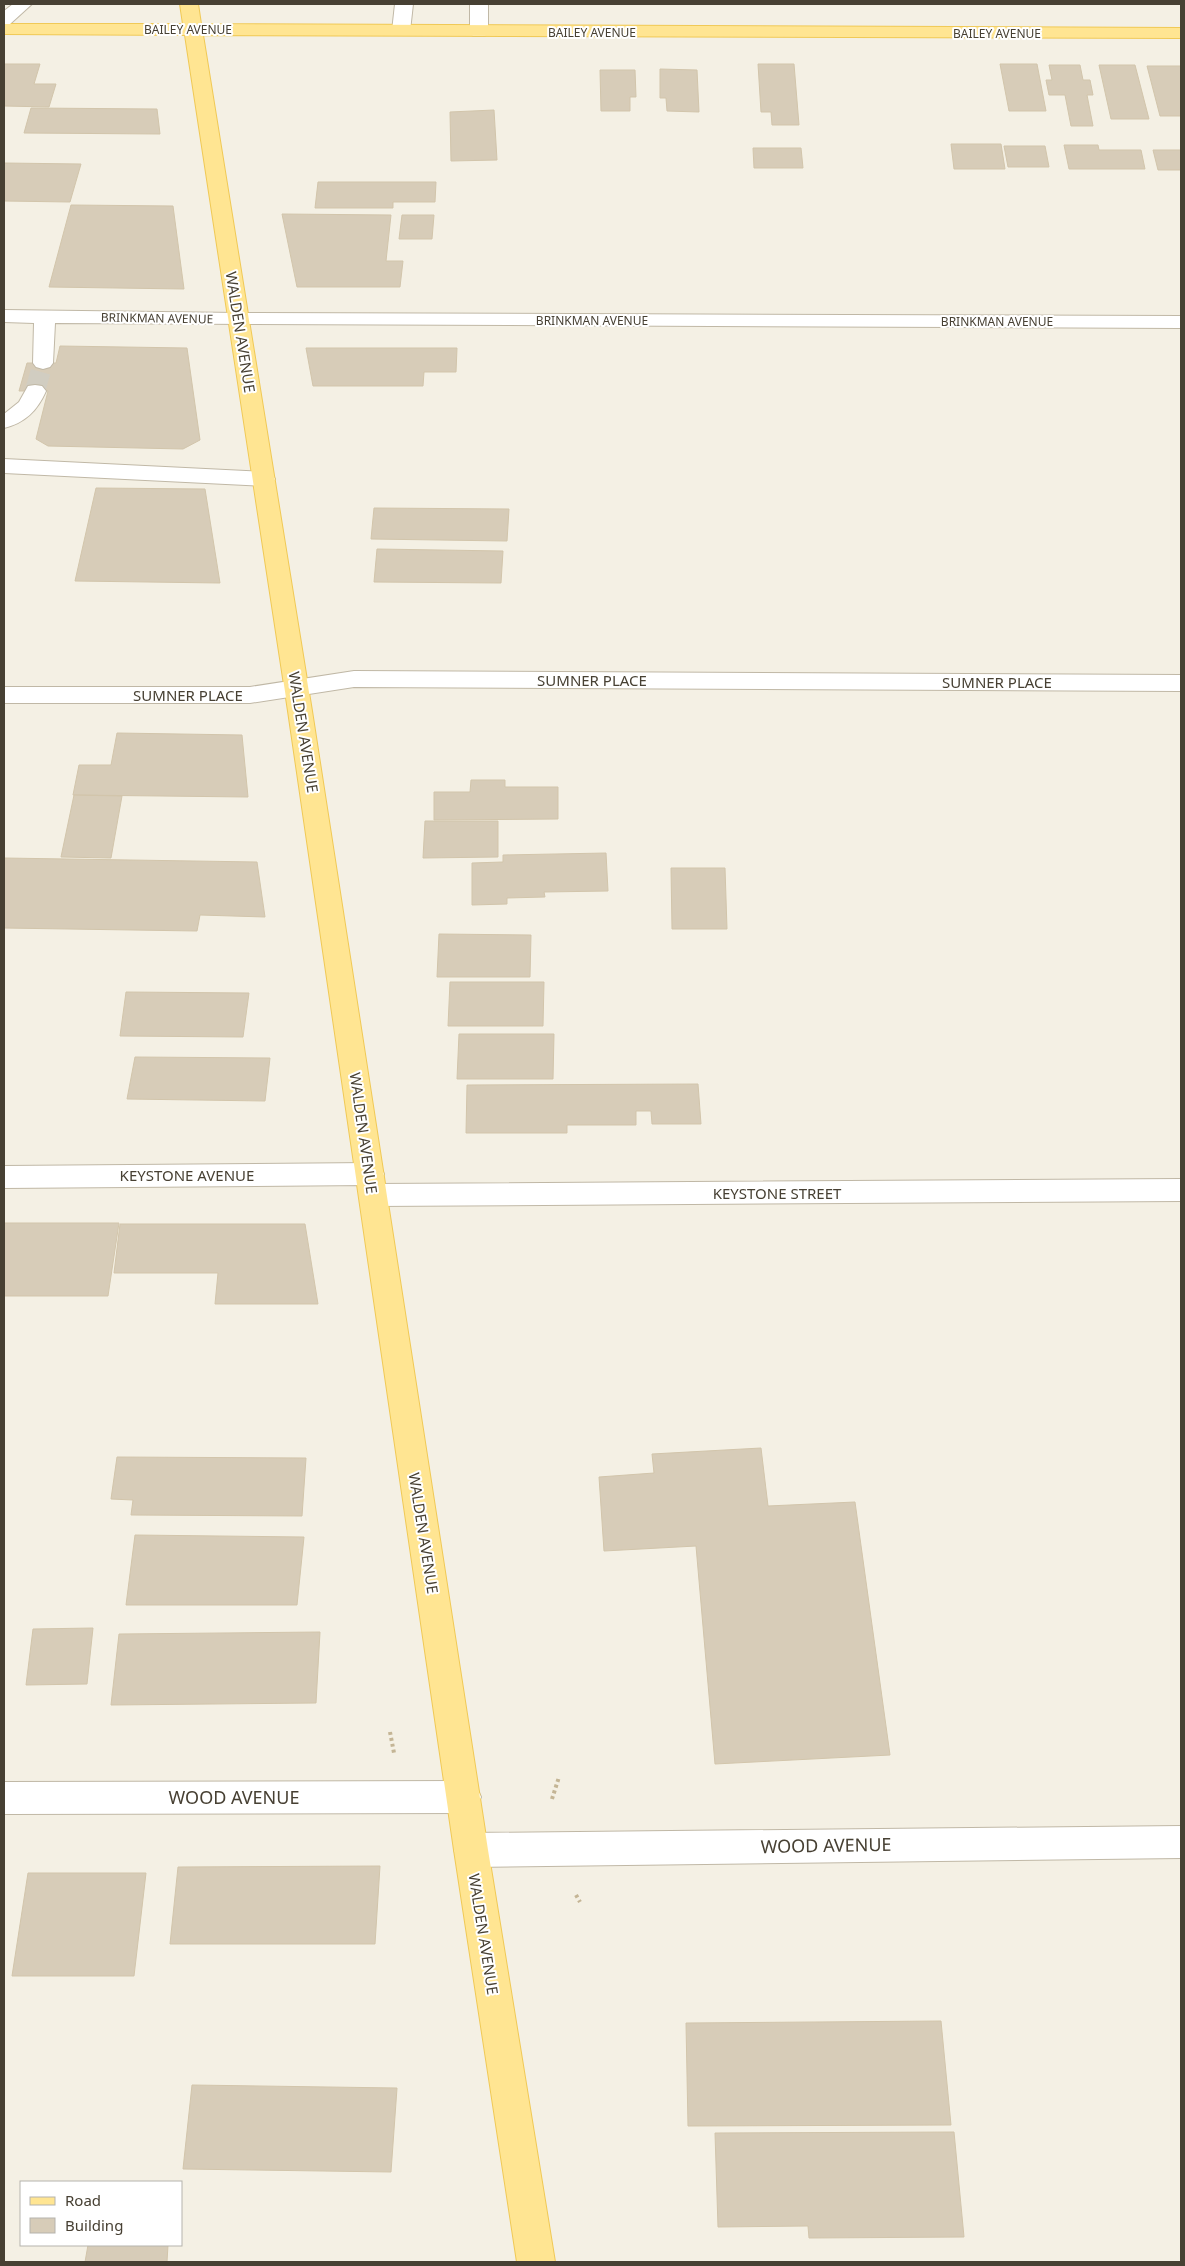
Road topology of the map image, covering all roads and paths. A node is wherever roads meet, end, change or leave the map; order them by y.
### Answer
1 (24, 4) edge
2 (404, 4) edge
3 (479, 4) edge
4 (191, 16) edge
5 (4, 20) edge
6 (4, 29) edge
7 (401, 31) junction
8 (479, 32) junction
9 (1181, 33) edge
10 (4, 316) edge
11 (45, 316) junction
12 (238, 319) junction
13 (1181, 322) edge
14 (43, 364) tunnel mouth
15 (35, 391) tunnel mouth
16 (4, 421) edge
17 (4, 466) edge
18 (264, 479) junction
19 (1181, 683) edge
20 (297, 688) junction
21 (4, 695) edge
22 (4, 1177) edge
23 (372, 1185) junction
24 (1181, 1190) edge
25 (390, 1732) dead end
26 (394, 1753) dead end
27 (559, 1777) dead end
28 (464, 1797) junction
29 (4, 1798) edge
30 (552, 1799) dead end
31 (1181, 1842) edge
32 (472, 1850) junction
33 (536, 2262) edge

1 - 5 street
2 - 7 street
3 - 8 street
4 - 6 main road, BAILEY AVENUE
4 - 7 main road, BAILEY AVENUE
4 - 12 main road, WALDEN AVENUE
7 - 8 main road, BAILEY AVENUE
8 - 9 main road, BAILEY AVENUE
10 - 11 street, BRINKMAN AVENUE
11 - 12 street, BRINKMAN AVENUE
11 - 14 street
12 - 13 street, BRINKMAN AVENUE
12 - 18 main road, WALDEN AVENUE
15 - 16 street
17 - 18 street
18 - 20 main road, WALDEN AVENUE
19 - 20 street, SUMNER PLACE
20 - 21 street, SUMNER PLACE
20 - 23 main road, WALDEN AVENUE
22 - 23 street, KEYSTONE AVENUE
23 - 24 street, KEYSTONE STREET
23 - 28 main road, WALDEN AVENUE
25 - 26 path
27 - 30 path
28 - 29 street, WOOD AVENUE
28 - 32 main road, WALDEN AVENUE
31 - 32 street, WOOD AVENUE
32 - 33 main road, WALDEN AVENUE

